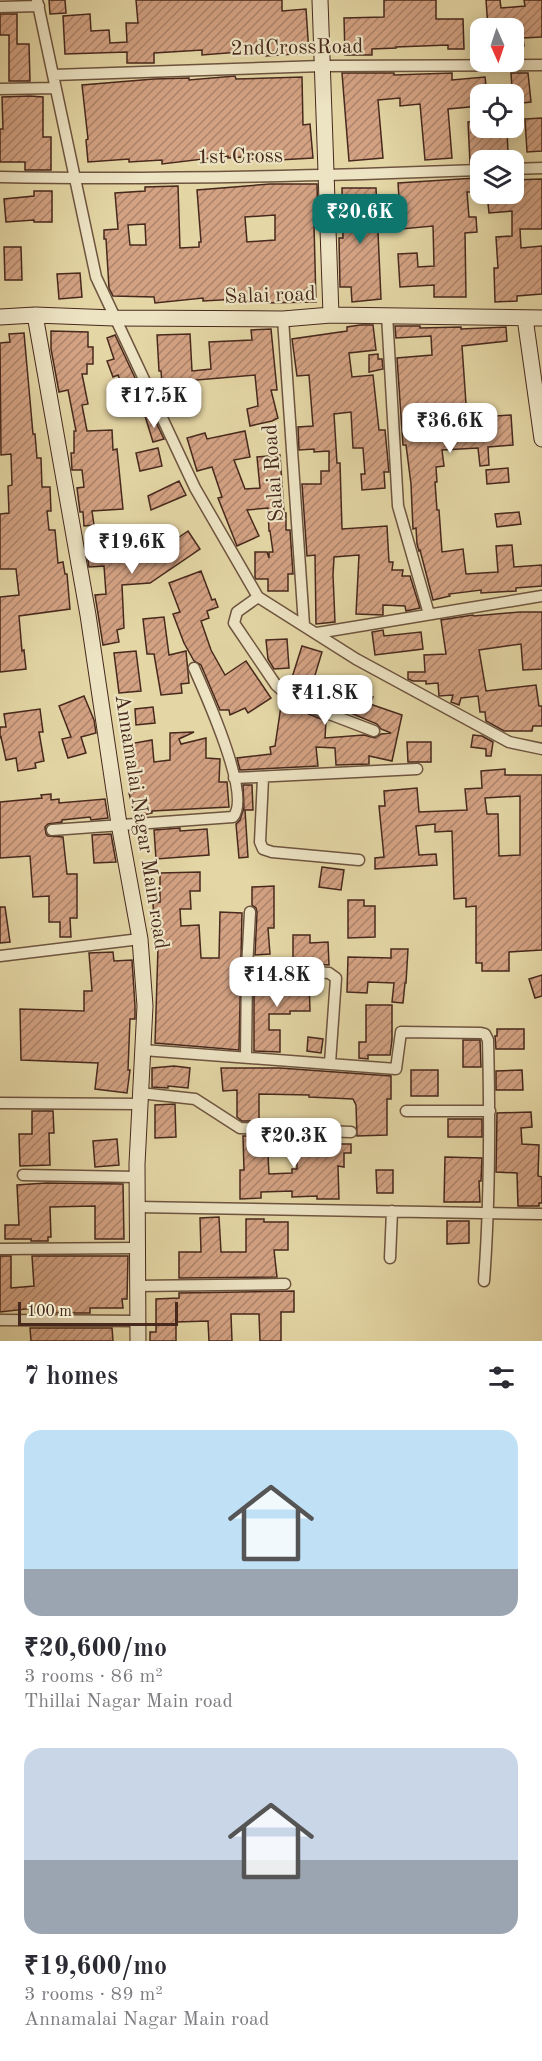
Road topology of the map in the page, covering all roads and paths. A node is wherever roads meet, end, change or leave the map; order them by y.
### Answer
1 (320, 0) edge
2 (38, 3) edge
3 (0, 7) edge
4 (542, 65) edge
5 (322, 66) junction
6 (53, 75) junction
7 (56, 88) junction
8 (0, 89) edge
9 (542, 168) edge
10 (524, 169) edge
11 (470, 170) edge
12 (326, 175) junction
13 (0, 177) edge
14 (76, 178) junction
15 (36, 315) junction
16 (331, 315) junction
17 (387, 315) junction
18 (0, 317) edge
19 (114, 318) junction
20 (525, 318) junction
21 (542, 318) edge
22 (283, 319) junction
23 (542, 433) edge
24 (258, 597) junction
25 (542, 597) edge
26 (429, 614) junction
27 (304, 625) junction
28 (317, 633) junction
29 (194, 668) dead end
30 (374, 731) dead end
31 (542, 750) edge
32 (417, 769) dead end
33 (234, 778) junction
34 (263, 778) junction
35 (119, 824) junction
36 (52, 830) dead end
37 (359, 860) dead end
38 (250, 912) dead end
39 (140, 939) junction
40 (0, 956) edge
41 (247, 969) junction
42 (143, 1050) junction
43 (246, 1057) junction
44 (330, 1063) junction
45 (140, 1099) junction
46 (0, 1103) edge
47 (406, 1111) dead end
48 (490, 1111) junction
49 (351, 1132) dead end
50 (23, 1175) dead end
51 (137, 1177) junction
52 (137, 1207) junction
53 (392, 1211) junction
54 (489, 1213) junction
55 (542, 1214) edge
56 (137, 1248) junction
57 (0, 1249) edge
58 (390, 1258) dead end
59 (484, 1281) dead end
60 (285, 1284) dead end
61 (138, 1286) junction
62 (0, 1320) edge
63 (138, 1321) junction
64 (138, 1341) edge

1 - 5 street
2 - 3 street
2 - 6 street
4 - 5 street, 2ndCrossRoad
5 - 6 street, 2ndCrossRoad
5 - 12 street
6 - 7 street
7 - 8 street
7 - 14 street
9 - 10 street
11 - 12 street, 1st Cross
12 - 14 street, 1st Cross
12 - 16 street
13 - 14 street, 1st Cross
14 - 19 street
15 - 18 street, Salai road
15 - 19 street, Salai road
15 - 35 street, Annamalai Nagar Main road
16 - 17 street, Salai road
16 - 22 street, Salai road
17 - 20 street, Salai road
17 - 26 street
19 - 22 street, Salai road
19 - 24 street
20 - 21 street, Salai road
20 - 23 street
22 - 27 street, Salai Road
24 - 27 street
24 - 30 street
25 - 26 street
26 - 28 street
27 - 28 street
28 - 31 street
29 - 33 street
32 - 34 street
33 - 34 street
33 - 35 street
34 - 37 street
35 - 36 street
35 - 39 street, Annamalai Nagar Main road
38 - 41 street
39 - 40 street
39 - 42 street, Annamalai Nagar Main road
41 - 43 street
41 - 44 street
42 - 43 street
42 - 45 street, Annamalai Nagar Main road
43 - 44 street
44 - 48 street
45 - 46 street
45 - 49 street
45 - 51 street, Annamalai Nagar Main road
47 - 48 street
48 - 54 street
50 - 51 street
51 - 52 street, Annamalai Nagar Main road
52 - 53 street
52 - 56 street, Annamalai Nagar Main road
53 - 54 street
53 - 58 street
54 - 55 street
54 - 59 street
56 - 57 street
56 - 61 street, Annamalai Nagar Main road
60 - 61 street
61 - 63 street, Annamalai Nagar Main road
62 - 63 street
63 - 64 street, Annamalai Nagar Main road

